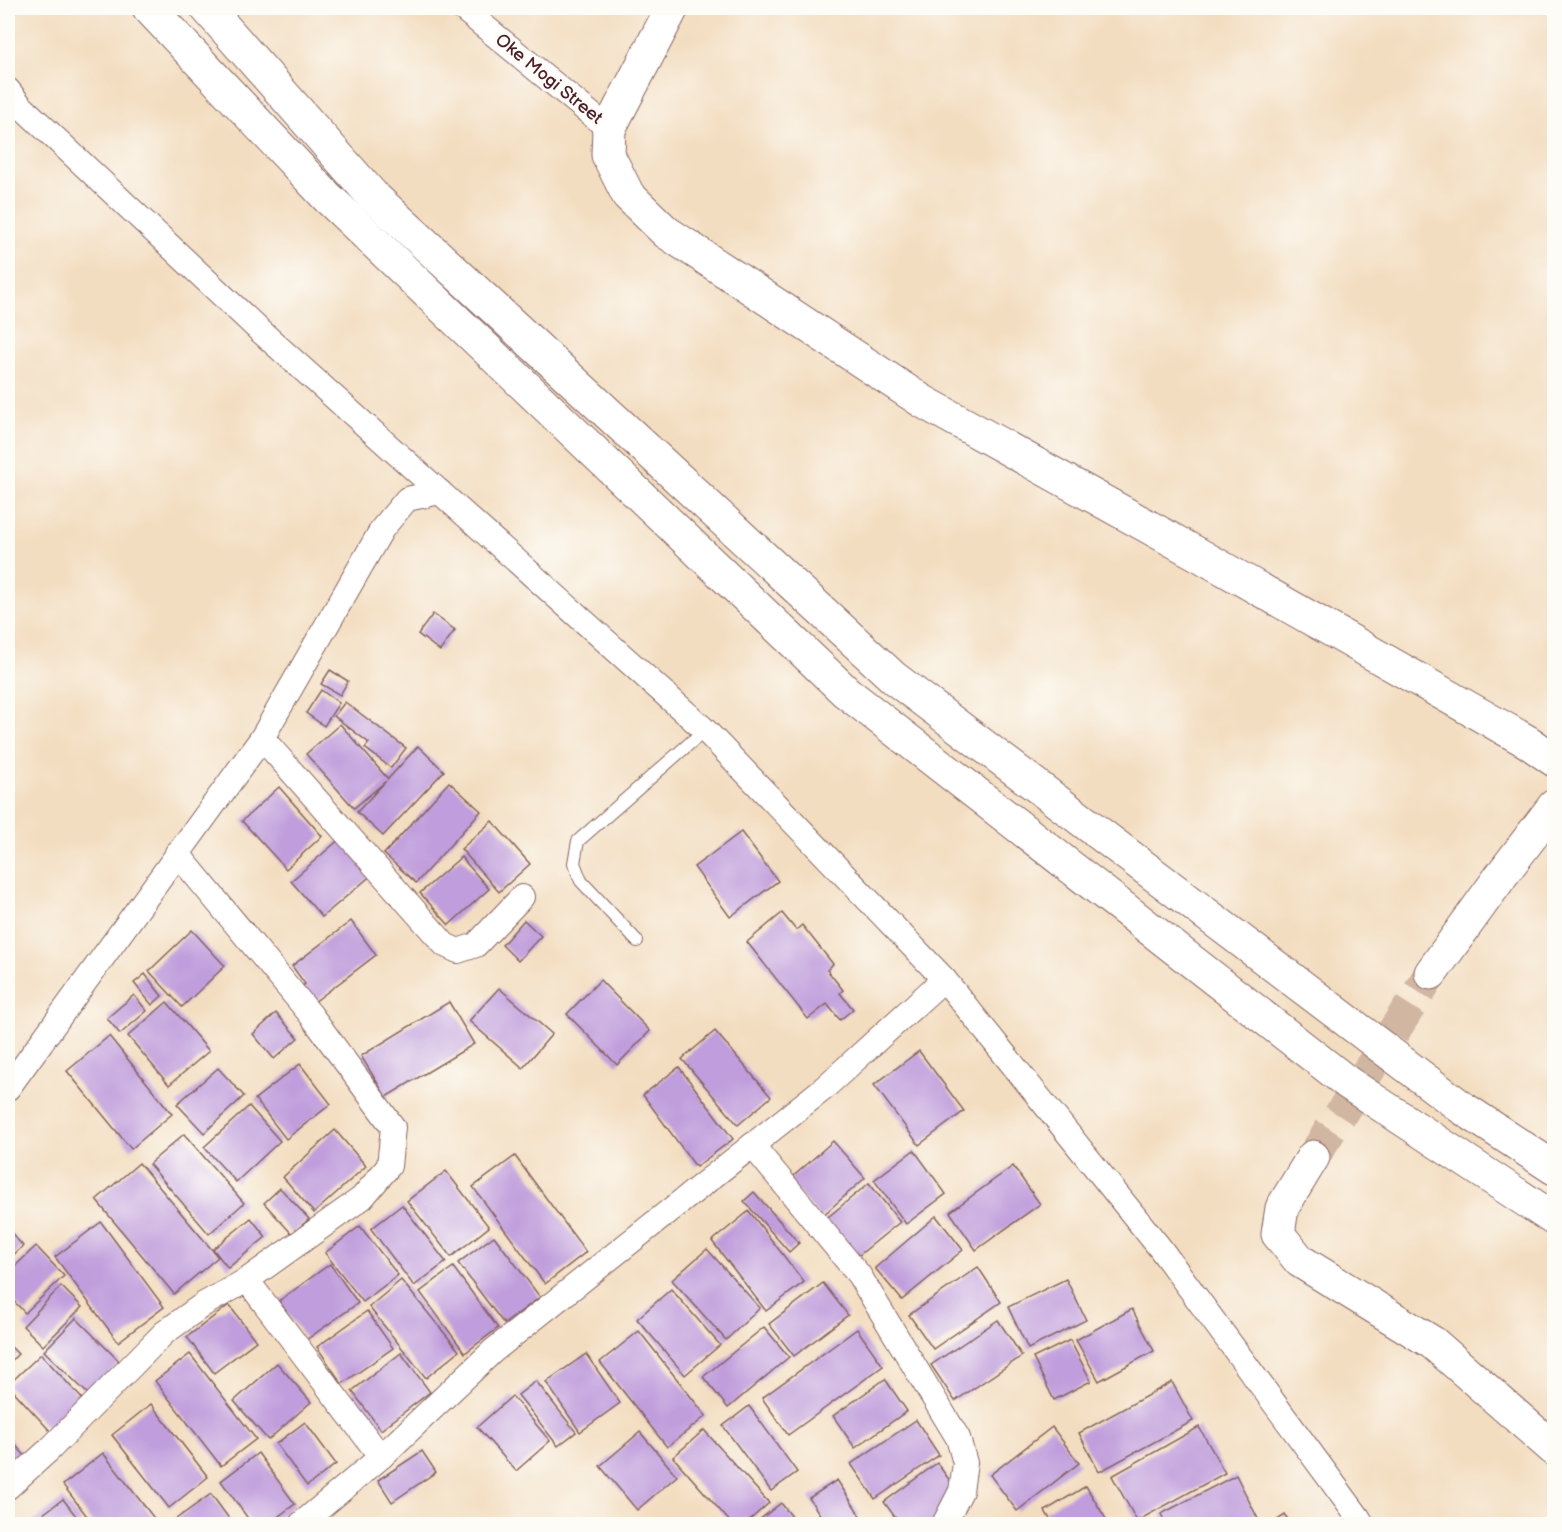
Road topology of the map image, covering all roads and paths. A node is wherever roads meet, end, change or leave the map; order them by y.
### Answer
1 (149, 8) edge
2 (207, 8) edge
3 (462, 8) edge
4 (672, 8) edge
5 (11, 105) edge
6 (609, 129) junction
7 (440, 492) junction
8 (705, 730) junction
9 (262, 738) junction
10 (1554, 760) edge
11 (1554, 806) edge
12 (177, 853) junction
13 (522, 897) dead end
14 (637, 941) dead end
15 (1431, 973) tunnel mouth
16 (944, 979) junction
17 (8, 1088) edge
18 (752, 1145) junction
19 (1313, 1157) tunnel mouth
20 (1554, 1168) edge
21 (1554, 1219) edge
22 (246, 1280) junction
23 (1554, 1449) edge
24 (381, 1458) junction
25 (8, 1487) edge
26 (301, 1524) edge
27 (944, 1524) edge
28 (1362, 1524) edge

1 - 21 main road
2 - 20 main road
3 - 6 street, Oke Mogi Street
4 - 6 main road
5 - 7 street
6 - 10 main road
7 - 8 street
7 - 9 street
8 - 14 lane
8 - 16 street
9 - 12 street
9 - 13 street
11 - 15 main road
12 - 17 street
12 - 22 street
16 - 18 street
16 - 28 street
18 - 24 street
18 - 27 street
19 - 23 main road
22 - 24 street
22 - 25 street
24 - 26 street

